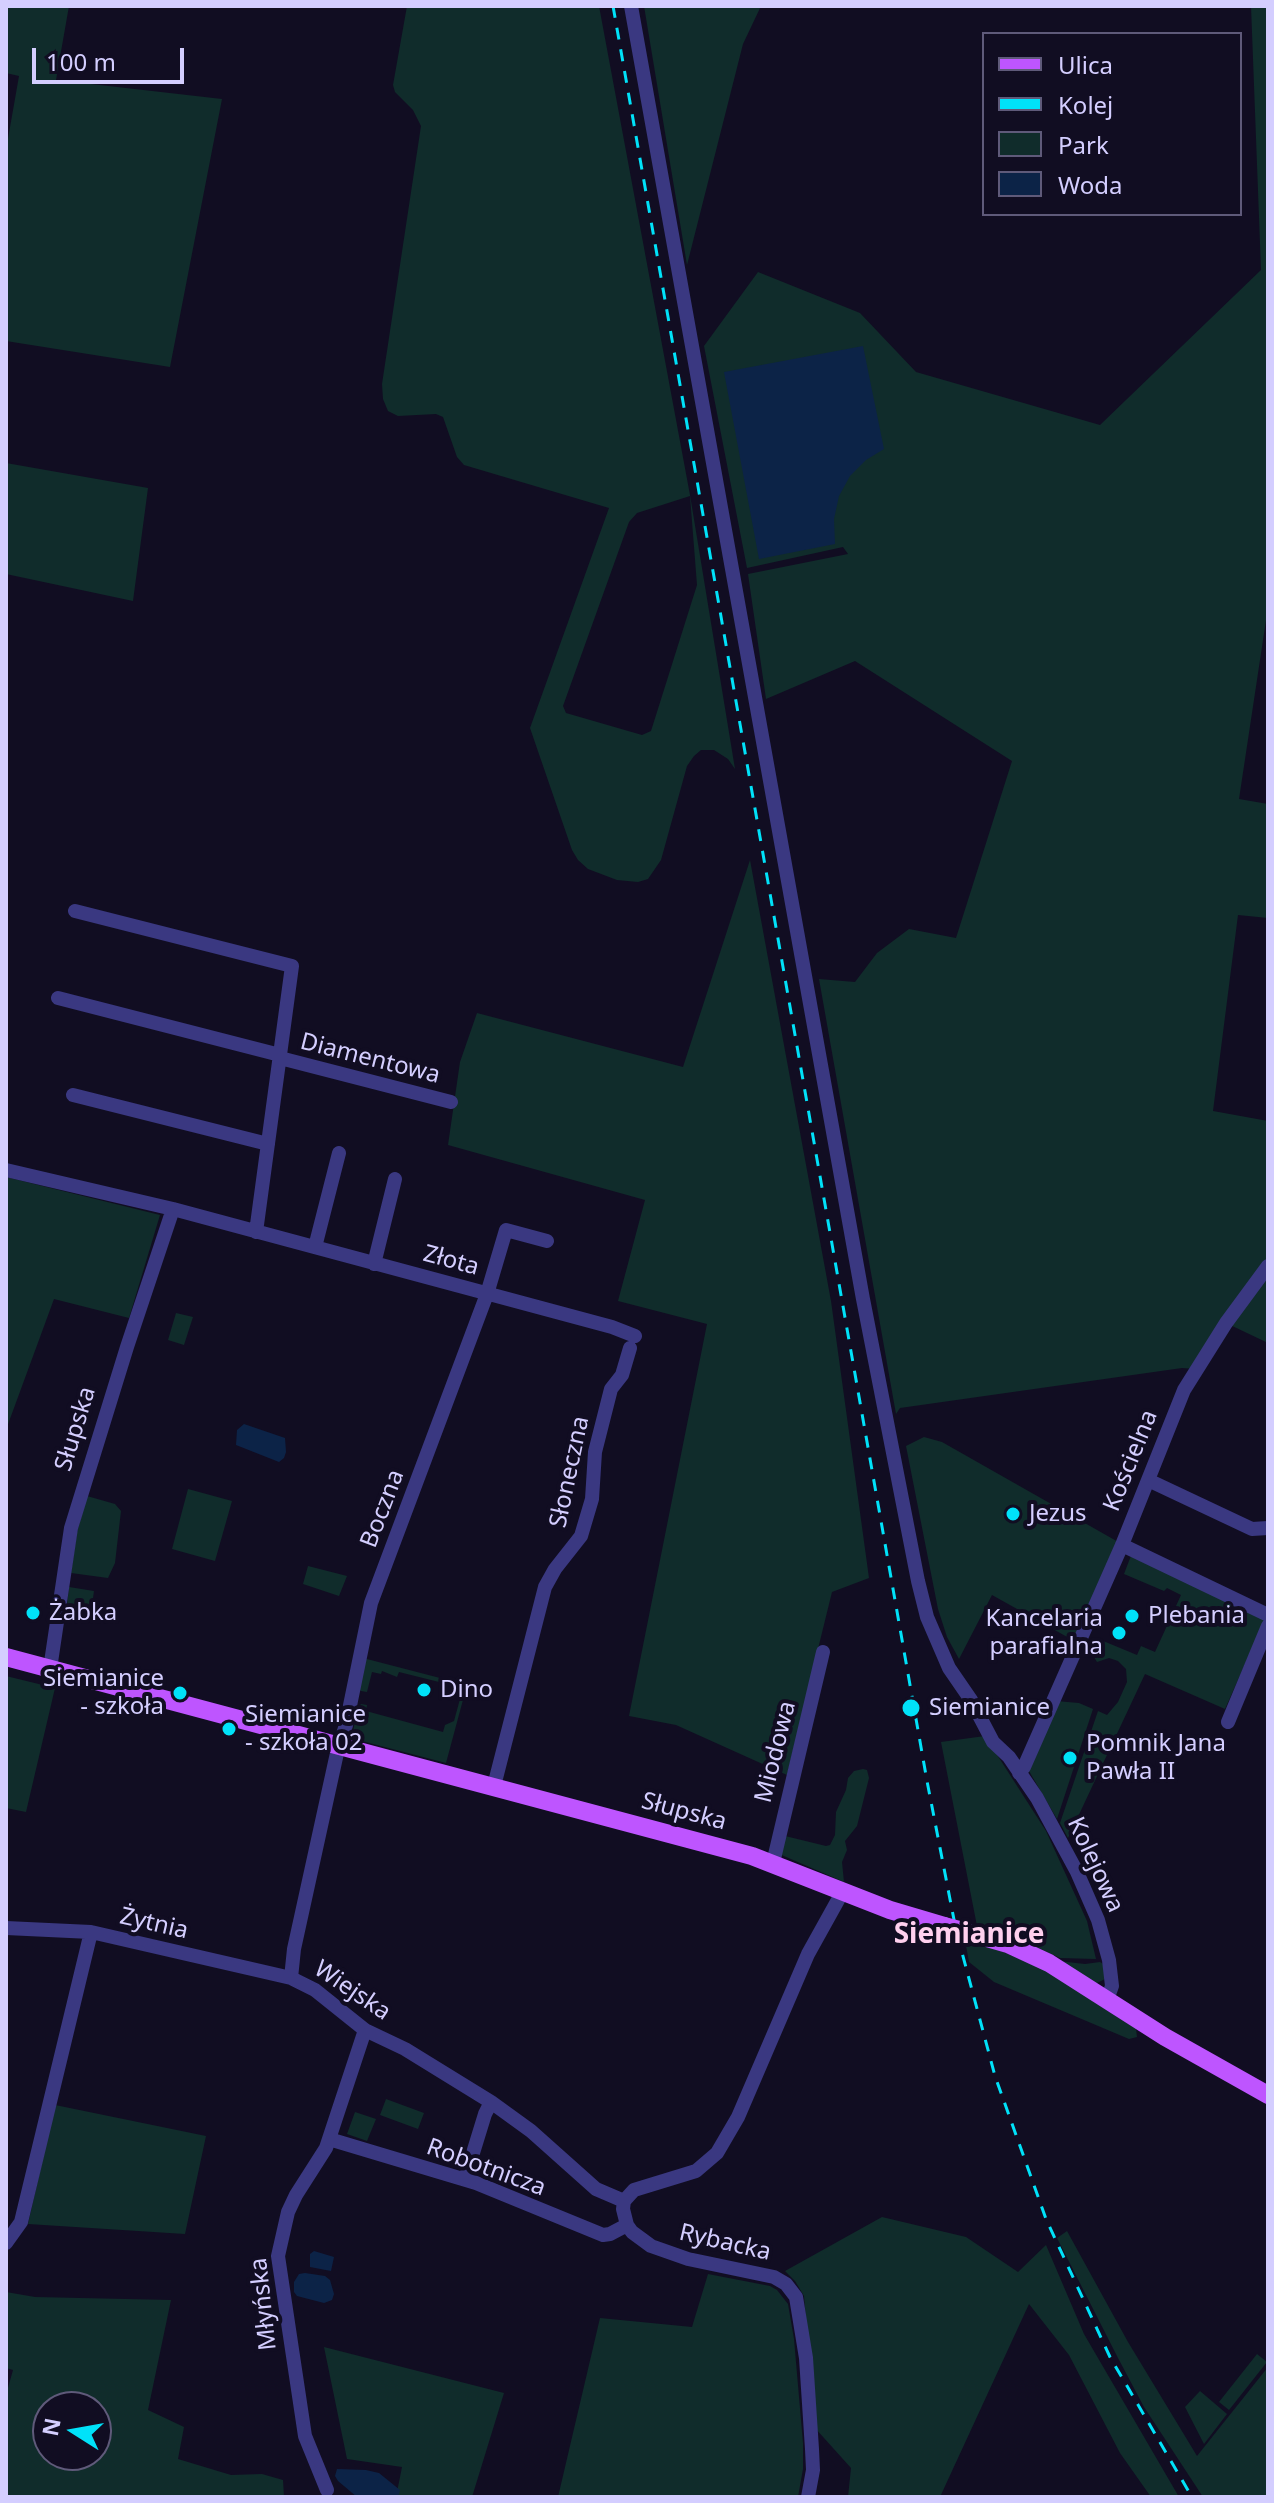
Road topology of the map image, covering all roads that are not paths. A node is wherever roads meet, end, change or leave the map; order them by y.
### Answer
1 (631, 6) edge
2 (75, 911) dead end
3 (58, 998) dead end
4 (280, 1057) junction
5 (73, 1095) dead end
6 (451, 1102) dead end
7 (268, 1144) junction
8 (339, 1153) dead end
9 (6, 1170) edge
10 (395, 1179) dead end
11 (173, 1209) junction
12 (256, 1232) junction
13 (547, 1241) dead end
14 (315, 1247) junction
15 (374, 1264) junction
16 (1268, 1266) edge
17 (487, 1294) junction
18 (633, 1342) joint
19 (1148, 1480) junction
20 (1268, 1528) edge
21 (1122, 1545) junction
22 (1268, 1615) edge
23 (1268, 1626) edge
24 (823, 1652) dead end
25 (6, 1657) edge
26 (50, 1669) junction
27 (1228, 1722) dead end
28 (341, 1746) junction
29 (1019, 1773) junction
30 (494, 1786) junction
31 (773, 1863) junction
32 (843, 1891) junction
33 (6, 1928) edge
34 (91, 1932) junction
35 (291, 1978) junction
36 (1107, 2000) junction
37 (365, 2030) junction
38 (1268, 2095) edge
39 (491, 2102) junction
40 (329, 2139) junction
41 (465, 2179) junction
42 (624, 2201) junction
43 (627, 2225) junction
44 (6, 2243) edge
45 (327, 2490) dead end
46 (808, 2497) edge

1 - 29 street, Kolejowa
2 - 4 street
3 - 4 street
4 - 6 street, Diamentowa
4 - 7 street
5 - 7 street
7 - 12 street
8 - 14 street
9 - 11 street, Złota
10 - 15 street
11 - 12 street, Złota
11 - 26 street, Słupska
12 - 14 street, Złota
13 - 17 street, Boczna
14 - 15 street, Złota
15 - 17 street, Złota
16 - 19 street, Kościelna
17 - 18 street, Złota
17 - 28 street, Boczna
18 - 30 street, Słoneczna
19 - 20 street
19 - 21 street, Kościelna
21 - 22 street
21 - 29 street, Kościelna
23 - 27 street
24 - 31 street, Miodowa
25 - 26 main road, Słupska
26 - 28 main road, Słupska
28 - 30 main road, Słupska
28 - 35 street, Wiejska
29 - 36 street, Kolejowa
30 - 31 main road, Słupska
31 - 32 main road, Słupska
32 - 36 main road, Słupska, bridge
32 - 42 street
33 - 34 street, Żytnia
34 - 35 street, Żytnia
34 - 44 street
35 - 37 street, Wiejska
36 - 38 main road, Słupska
37 - 39 street, Wiejska
37 - 40 street, Młyńska
39 - 41 street
39 - 42 street, Wiejska
40 - 41 street, Robotnicza
40 - 45 street, Młyńska
41 - 43 street, Robotnicza
42 - 43 street
43 - 46 street, Rybacka

